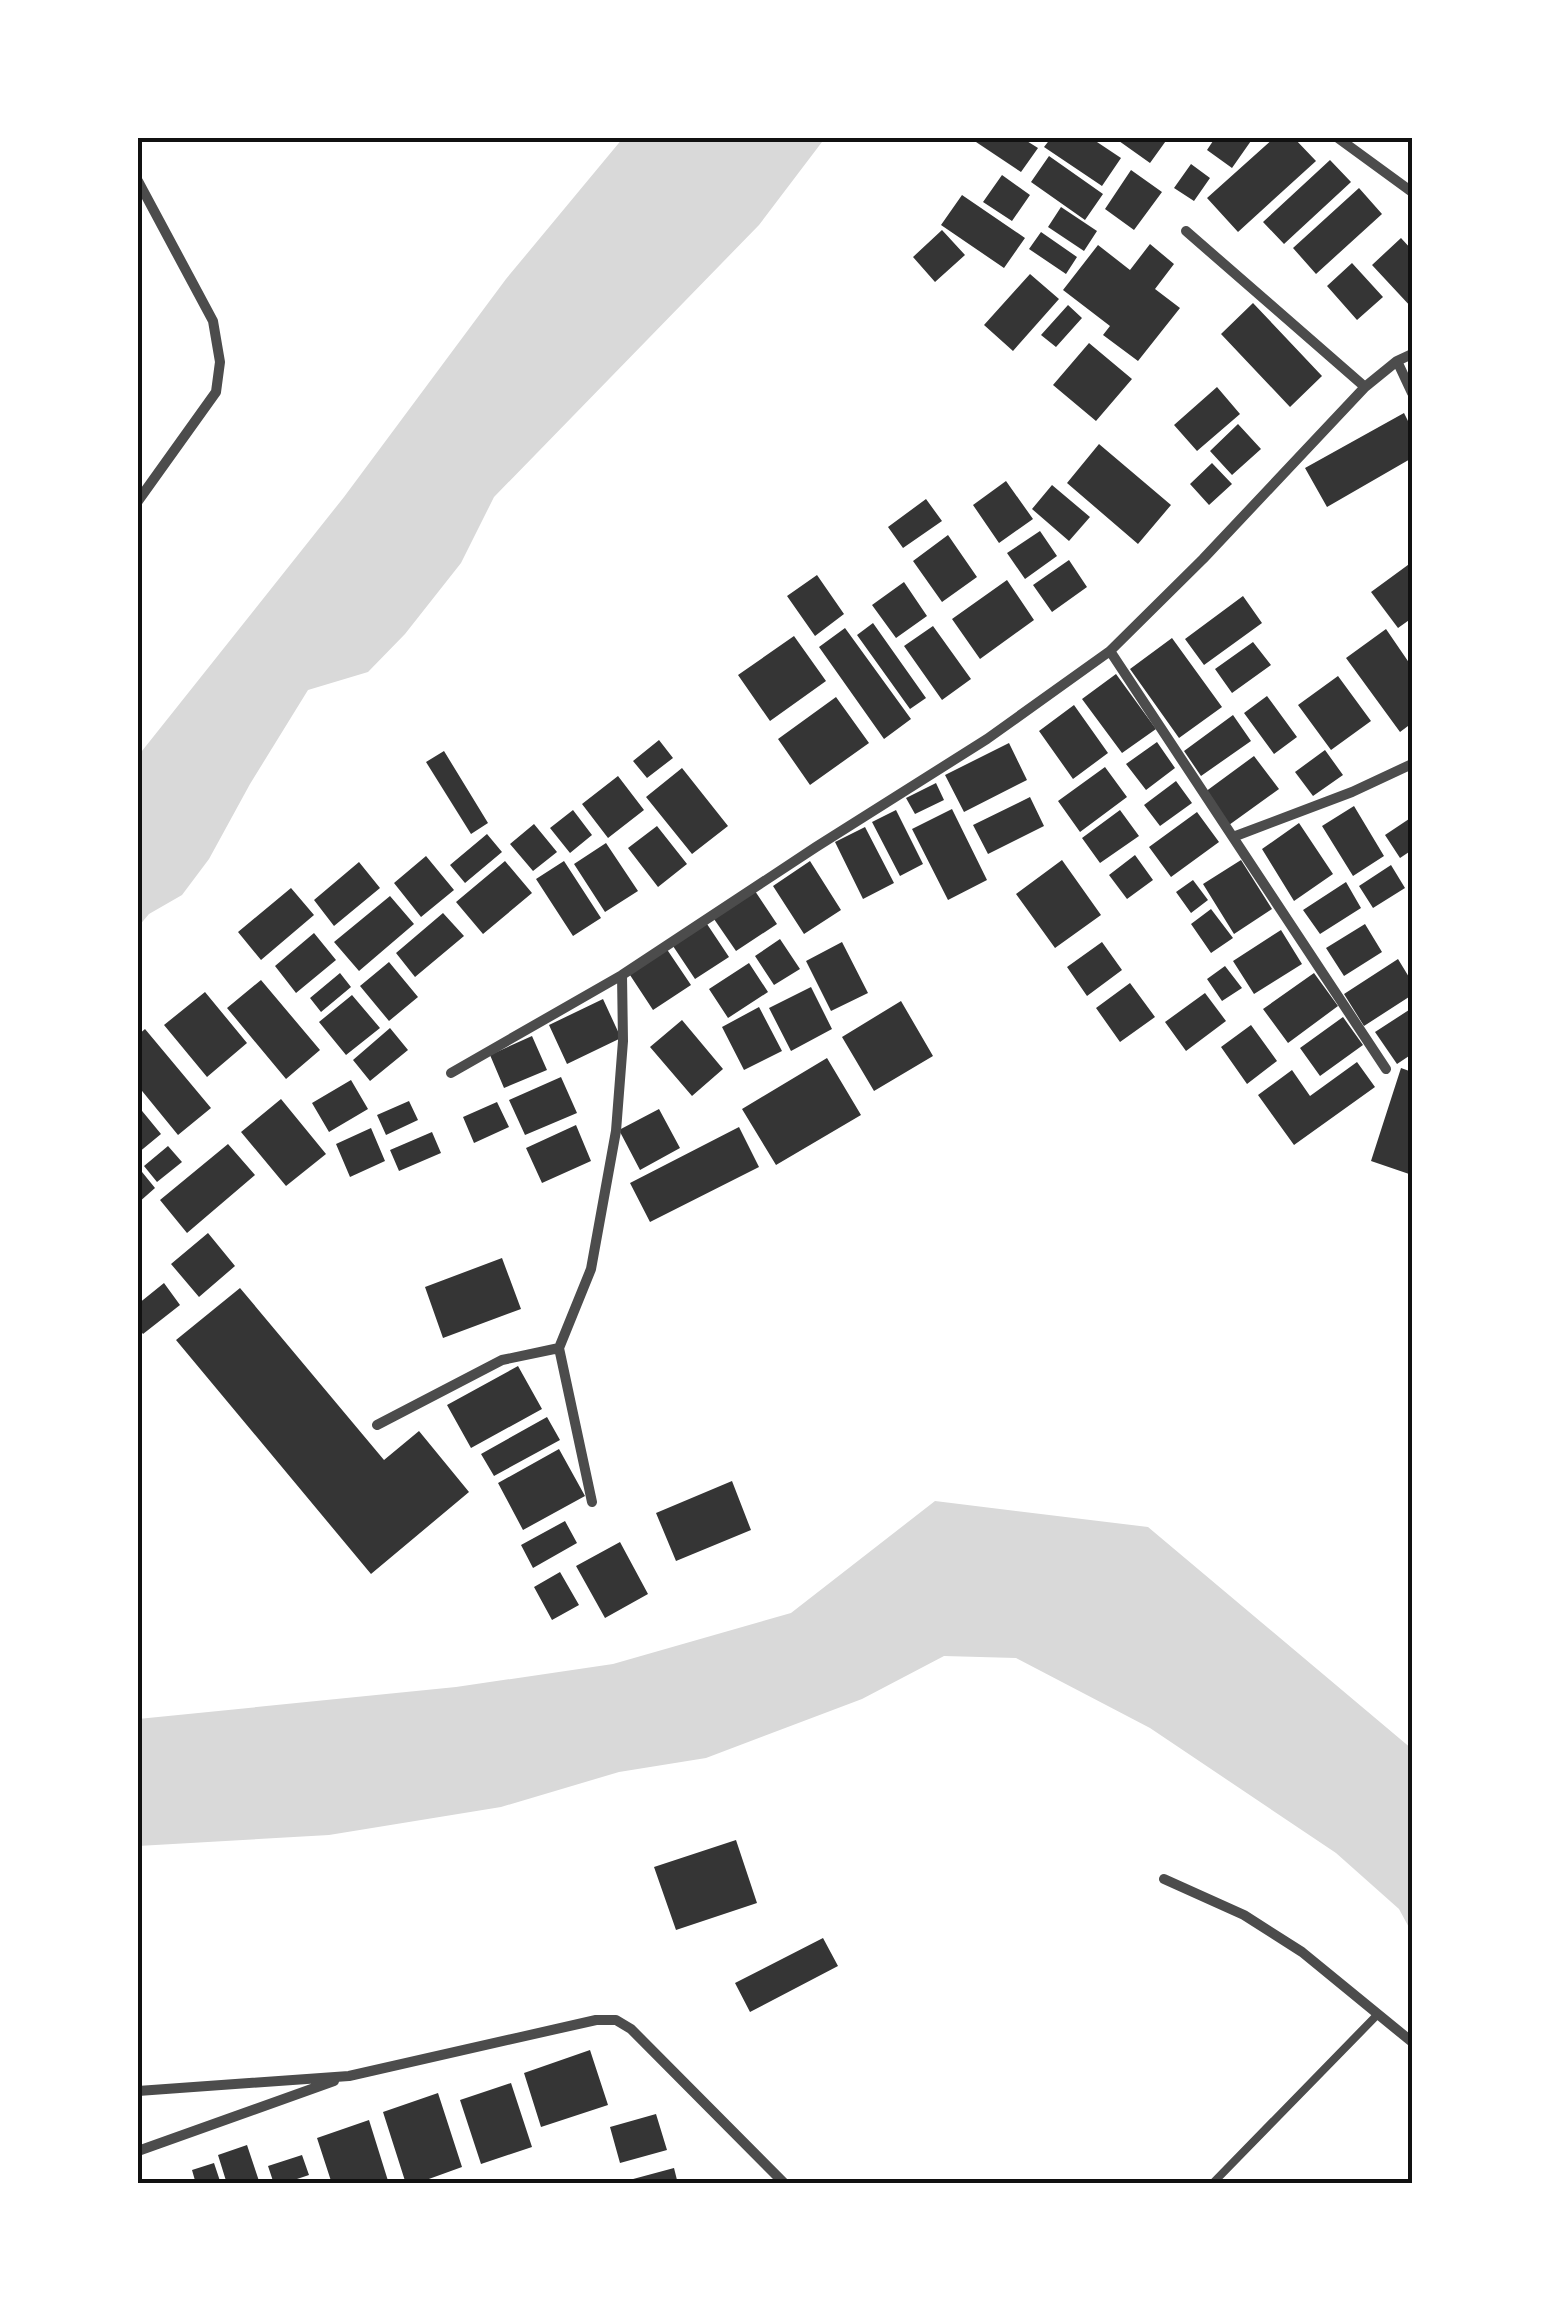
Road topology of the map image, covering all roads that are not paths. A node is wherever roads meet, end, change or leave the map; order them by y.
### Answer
1 (1338, 138) edge
2 (138, 181) edge
3 (1412, 192) edge
4 (1186, 230) dead end
5 (1412, 354) edge
6 (1396, 361) junction
7 (1365, 386) junction
8 (1412, 392) edge
9 (138, 501) edge
10 (1110, 651) junction
11 (1412, 764) edge
12 (1233, 837) junction
13 (622, 975) junction
14 (1386, 1069) dead end
15 (451, 1073) dead end
16 (558, 1348) junction
17 (377, 1425) dead end
18 (592, 1502) dead end
19 (1164, 1879) dead end
20 (1378, 2014) junction
21 (1412, 2042) edge
22 (348, 2076) junction
23 (138, 2091) edge
24 (138, 2152) edge
25 (785, 2184) edge
26 (1212, 2184) edge

1 - 3 street
2 - 9 street
4 - 7 street
5 - 6 street
6 - 7 street
6 - 8 street
7 - 10 street
10 - 12 street
10 - 13 street
11 - 12 street
12 - 14 street
13 - 15 street
13 - 16 street
16 - 17 street
16 - 18 street
19 - 20 street
20 - 21 street
20 - 26 lane
22 - 23 street
22 - 24 street
22 - 25 street

